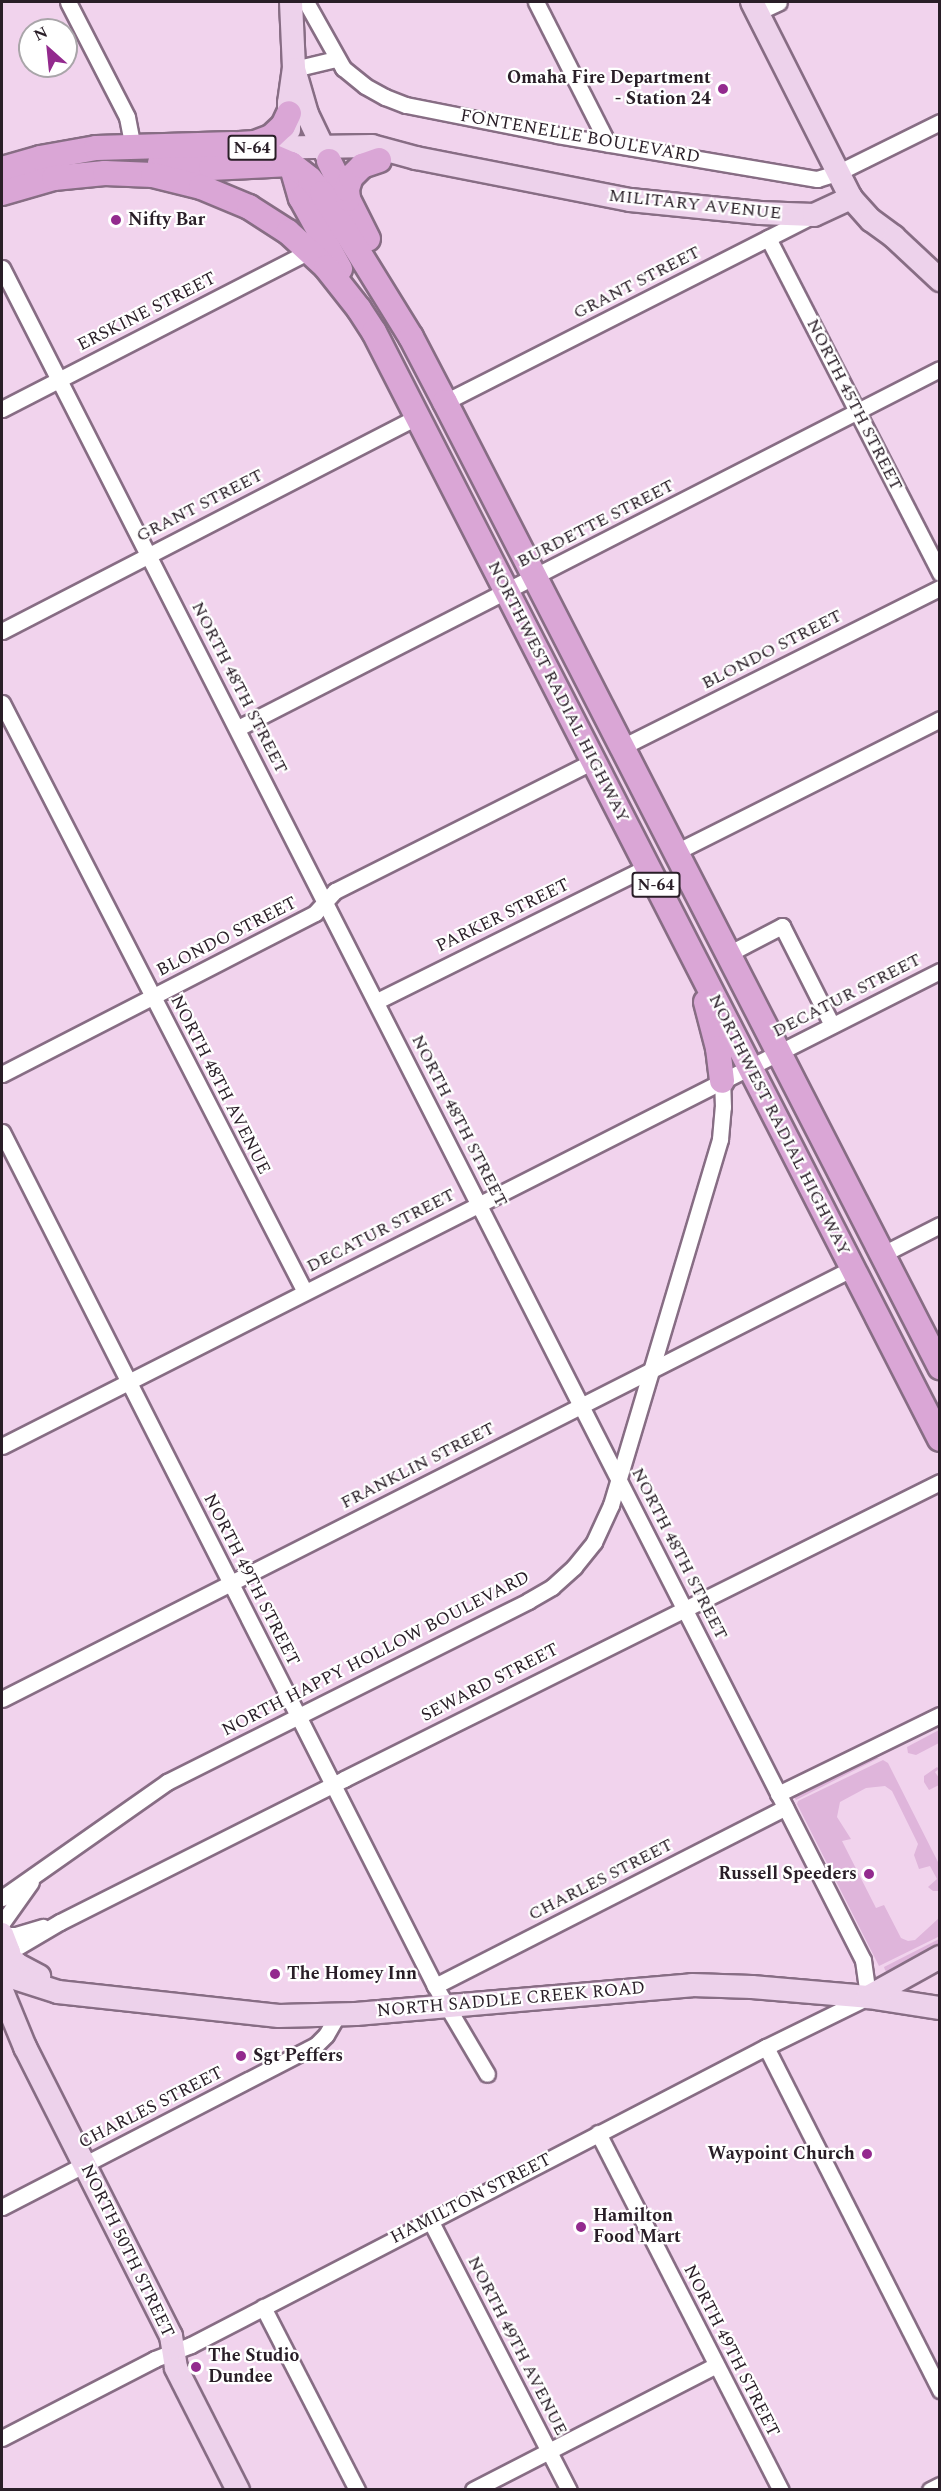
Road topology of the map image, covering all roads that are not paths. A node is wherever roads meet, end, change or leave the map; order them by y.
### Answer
1 (68, 2) edge
2 (291, 2) edge
3 (306, 2) edge
4 (536, 2) edge
5 (779, 2) edge
6 (755, 7) edge
7 (336, 59) junction
8 (294, 69) junction
9 (289, 113) junction
10 (939, 122) edge
11 (608, 144) junction
12 (242, 146) junction
13 (133, 147) junction
14 (326, 155) junction
15 (290, 157) junction
16 (416, 158) junction
17 (379, 160) junction
18 (2, 169) edge
19 (837, 173) junction
20 (54, 178) junction
21 (2, 193) edge
22 (851, 198) junction
23 (348, 199) junction
24 (814, 215) junction
25 (768, 238) junction
26 (310, 251) junction
27 (2, 268) edge
28 (939, 280) edge
29 (374, 332) junction
30 (411, 337) junction
31 (939, 369) edge
32 (58, 379) junction
33 (446, 402) junction
34 (2, 409) edge
35 (857, 411) junction
36 (417, 417) junction
37 (148, 554) junction
38 (939, 573) edge
39 (536, 578) junction
40 (939, 588) edge
41 (507, 592) junction
42 (2, 631) edge
43 (2, 703) edge
44 (939, 719) edge
45 (238, 728) junction
46 (622, 747) junction
47 (593, 761) junction
48 (676, 852) junction
49 (647, 867) junction
50 (326, 901) junction
51 (692, 954) junction
52 (728, 954) junction
53 (939, 971) edge
54 (152, 997) junction
55 (377, 1001) junction
56 (832, 1025) junction
57 (778, 1053) junction
58 (750, 1066) junction
59 (2, 1074) edge
60 (722, 1081) junction
61 (2, 1132) edge
62 (479, 1203) junction
63 (939, 1226) edge
64 (882, 1254) junction
65 (853, 1268) junction
66 (305, 1292) junction
67 (939, 1367) edge
68 (652, 1368) junction
69 (129, 1382) junction
70 (581, 1404) junction
71 (939, 1439) edge
72 (2, 1446) edge
73 (619, 1478) junction
74 (939, 1482) edge
75 (231, 1583) junction
76 (684, 1608) junction
77 (2, 1699) edge
78 (298, 1715) junction
79 (939, 1715) edge
80 (333, 1784) junction
81 (778, 1794) junction
82 (785, 1808) junction
83 (35, 1877) junction
84 (2, 1898) edge
85 (4, 1949) edge
86 (939, 1957) edge
87 (2, 1991) edge
88 (441, 1996) junction
89 (868, 1997) junction
90 (939, 2008) edge
91 (2, 2014) edge
92 (338, 2014) junction
93 (766, 2046) junction
94 (25, 2047) junction
95 (487, 2074) dead end
96 (598, 2133) junction
97 (84, 2164) junction
98 (2, 2207) edge
99 (430, 2220) junction
100 (263, 2307) junction
101 (174, 2352) junction
102 (716, 2365) junction
103 (939, 2390) edge
104 (2, 2438) edge
105 (549, 2450) junction
106 (939, 2485) edge
107 (238, 2490) edge
108 (357, 2490) edge
109 (472, 2490) edge
110 (569, 2490) edge
111 (781, 2490) edge
112 (930, 2490) edge

1 - 13 street
2 - 8 main road
3 - 7 street, FONTENELLE BOULEVARD
4 - 11 street
5 - 6 street
6 - 19 main road
7 - 8 street
7 - 11 street, FONTENELLE BOULEVARD
8 - 9 main road
8 - 14 main road
9 - 12 main road
9 - 15 main road
10 - 19 street
11 - 19 street, FONTENELLE BOULEVARD
12 - 13 main road, NORTHWEST RADIAL HIGHWAY / N-64
12 - 15 main road, NORTHWEST RADIAL HIGHWAY / N-64
13 - 18 main road, NORTHWEST RADIAL HIGHWAY / N-64
14 - 15 main road, MILITARY AVENUE
14 - 16 main road, MILITARY AVENUE
14 - 17 main road, MILITARY AVENUE
14 - 23 main road
15 - 20 main road
15 - 29 main road
15 - 30 main road, NORTHWEST RADIAL HIGHWAY / N-64
16 - 17 main road, MILITARY AVENUE
16 - 24 main road, MILITARY AVENUE
17 - 23 main road
19 - 22 main road
20 - 21 main road, NORTHWEST RADIAL HIGHWAY / N-64
20 - 26 main road, NORTHWEST RADIAL HIGHWAY / N-64
22 - 24 main road, MILITARY AVENUE
22 - 28 main road
23 - 30 main road
24 - 25 street, GRANT STREET
25 - 33 street, GRANT STREET
25 - 35 street, NORTH 45TH STREET
26 - 29 main road, NORTHWEST RADIAL HIGHWAY / N-64
26 - 32 street, ERSKINE STREET
27 - 32 street, NORTH 48TH STREET
29 - 36 main road, NORTHWEST RADIAL HIGHWAY / N-64
30 - 33 main road, NORTHWEST RADIAL HIGHWAY / N-64
31 - 35 street, BURDETTE STREET
32 - 34 street, ERSKINE STREET
32 - 37 street, NORTH 48TH STREET
33 - 39 main road, NORTHWEST RADIAL HIGHWAY / N-64
35 - 38 street, NORTH 45TH STREET
35 - 39 street, BURDETTE STREET
36 - 37 street, GRANT STREET
36 - 41 main road, NORTHWEST RADIAL HIGHWAY / N-64
37 - 42 street, GRANT STREET
37 - 45 street, NORTH 48TH STREET
39 - 41 street, BURDETTE STREET
39 - 46 main road, NORTHWEST RADIAL HIGHWAY / N-64
40 - 46 street, BLONDO STREET
41 - 45 street, BURDETTE STREET
41 - 47 main road, NORTHWEST RADIAL HIGHWAY / N-64
43 - 54 street, NORTH 48TH AVENUE
44 - 48 street
45 - 50 street, NORTH 48TH STREET
46 - 48 main road, NORTHWEST RADIAL HIGHWAY / N-64
47 - 49 main road, NORTHWEST RADIAL HIGHWAY / N-64
47 - 50 street, BLONDO STREET
48 - 52 main road, NORTHWEST RADIAL HIGHWAY / N-64
49 - 51 main road, NORTHWEST RADIAL HIGHWAY / N-64
49 - 55 street, PARKER STREET
50 - 54 street, BLONDO STREET
50 - 55 street, NORTH 48TH STREET
51 - 58 main road, NORTHWEST RADIAL HIGHWAY / N-64
51 - 60 main road
52 - 56 street
52 - 57 main road, NORTHWEST RADIAL HIGHWAY / N-64
53 - 56 street, DECATUR STREET
54 - 59 street, BLONDO STREET
54 - 66 street, NORTH 48TH AVENUE
55 - 62 street, NORTH 48TH STREET
56 - 57 street, DECATUR STREET
57 - 58 street, DECATUR STREET
57 - 64 main road, NORTHWEST RADIAL HIGHWAY / N-64
58 - 60 street, DECATUR STREET
58 - 65 main road, NORTHWEST RADIAL HIGHWAY / N-64
60 - 62 street, DECATUR STREET
60 - 68 street, NORTH HAPPY HOLLOW BOULEVARD
61 - 69 street, NORTH 49TH STREET
62 - 66 street, DECATUR STREET
62 - 70 street, NORTH 48TH STREET
63 - 64 street
64 - 67 main road, NORTHWEST RADIAL HIGHWAY / N-64
65 - 68 street, FRANKLIN STREET
65 - 71 main road, NORTHWEST RADIAL HIGHWAY / N-64
66 - 69 street, DECATUR STREET
68 - 70 street, FRANKLIN STREET
68 - 73 street, NORTH HAPPY HOLLOW BOULEVARD
69 - 72 street, DECATUR STREET
69 - 75 street, NORTH 49TH STREET
70 - 73 street, NORTH 48TH STREET
70 - 75 street, FRANKLIN STREET
73 - 76 street, NORTH 48TH STREET
73 - 78 street, NORTH HAPPY HOLLOW BOULEVARD
74 - 76 street, SEWARD STREET
75 - 77 street, FRANKLIN STREET
75 - 78 street, NORTH 49TH STREET
76 - 80 street, SEWARD STREET
76 - 81 street, NORTH 48TH STREET
78 - 80 street, NORTH 49TH STREET
78 - 83 street, NORTH HAPPY HOLLOW BOULEVARD
79 - 81 street
80 - 85 street, SEWARD STREET
80 - 88 street, NORTH 49TH STREET
81 - 82 street, NORTH 48TH STREET
82 - 88 street, CHARLES STREET
82 - 89 street, NORTH 48TH STREET
83 - 84 street, NORTH HAPPY HOLLOW BOULEVARD
83 - 85 street, NORTH HAPPY HOLLOW BOULEVARD
85 - 92 main road, NORTH SADDLE CREEK ROAD
86 - 89 main road, HAMILTON STREET
87 - 94 main road, NORTH 50TH STREET
88 - 89 main road, NORTH SADDLE CREEK ROAD
88 - 92 main road, NORTH SADDLE CREEK ROAD
88 - 95 street, NORTH 49TH STREET
89 - 90 main road, NORTH SADDLE CREEK ROAD
89 - 93 street, HAMILTON STREET
91 - 94 main road, NORTH 50TH STREET
92 - 97 street, CHARLES STREET
93 - 96 street, HAMILTON STREET
93 - 103 street
94 - 97 main road, NORTH 50TH STREET
96 - 99 street, HAMILTON STREET
96 - 102 street, NORTH 49TH STREET
97 - 98 street, CHARLES STREET
97 - 101 main road, NORTH 50TH STREET
99 - 100 street, HAMILTON STREET
99 - 105 street, NORTH 49TH AVENUE
100 - 101 street, HAMILTON STREET
100 - 108 street
101 - 104 street, HAMILTON STREET
101 - 107 main road, NORTH 50TH STREET
102 - 105 street
102 - 111 street, NORTH 49TH STREET
105 - 109 street
105 - 110 street, NORTH 49TH AVENUE
106 - 112 street

